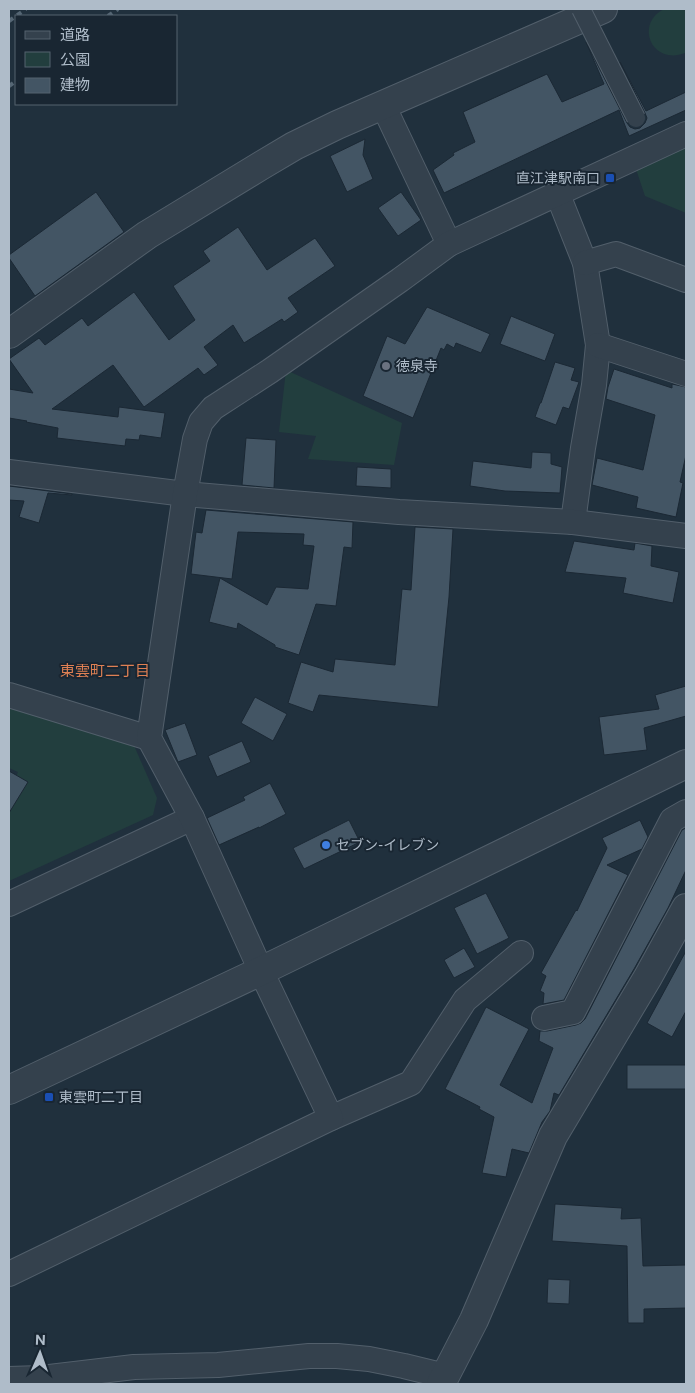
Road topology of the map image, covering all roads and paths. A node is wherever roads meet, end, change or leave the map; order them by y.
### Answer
1 (581, 9) edge
2 (603, 9) edge
3 (383, 105) junction
4 (636, 118) dead end
5 (686, 134) edge
6 (558, 195) junction
7 (449, 244) junction
8 (584, 263) junction
9 (686, 280) edge
10 (9, 334) edge
11 (598, 345) junction
12 (686, 374) edge
13 (9, 472) edge
14 (185, 494) junction
15 (572, 522) junction
16 (686, 536) edge
17 (9, 695) edge
18 (149, 738) junction
19 (686, 764) edge
20 (686, 812) edge
21 (192, 818) junction
22 (9, 904) edge
23 (686, 908) edge
24 (521, 953) dead end
25 (261, 971) junction
26 (544, 1018) dead end
27 (9, 1090) edge
28 (331, 1118) junction
29 (9, 1274) edge
30 (9, 1380) edge
31 (443, 1380) edge

1 - 4 street, bridge
2 - 3 street
3 - 7 street
3 - 10 street
5 - 6 street
6 - 7 street
6 - 8 street
7 - 14 street
8 - 9 street
8 - 11 street
11 - 12 street
11 - 15 street
13 - 14 street
14 - 15 street
14 - 18 street
15 - 16 street
17 - 18 street
18 - 21 street
19 - 25 street
20 - 26 street
21 - 22 street
21 - 25 street
23 - 31 street
24 - 28 street
25 - 27 street
25 - 28 street
28 - 29 street
30 - 31 street

